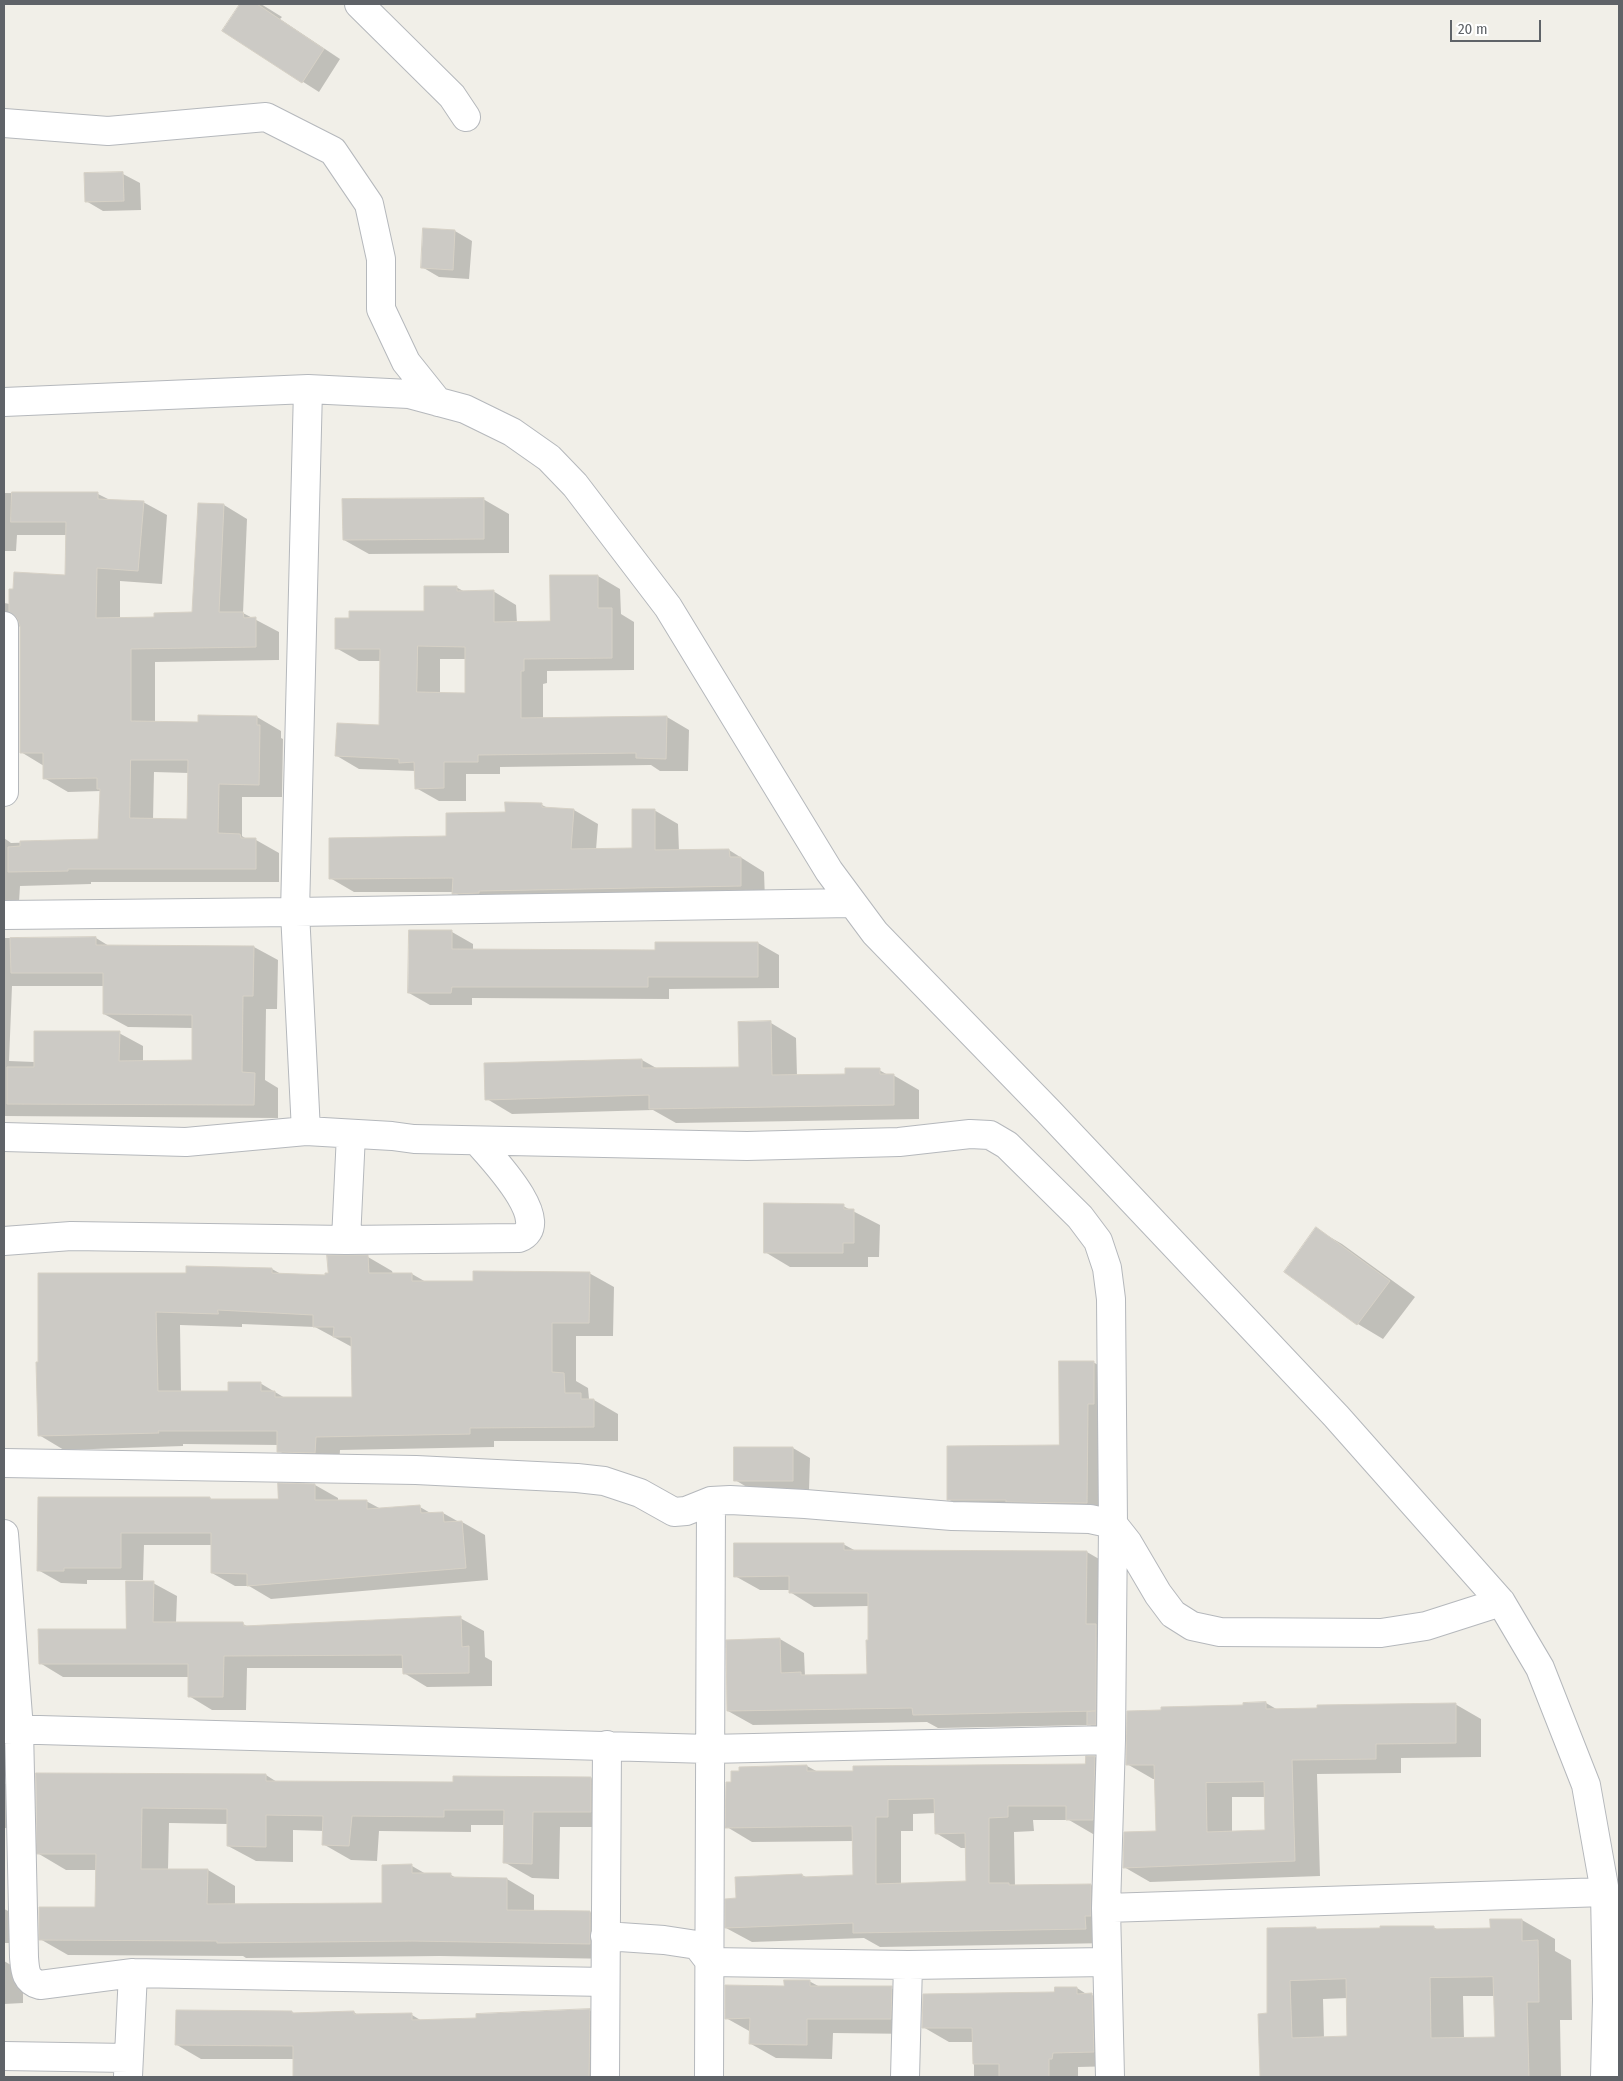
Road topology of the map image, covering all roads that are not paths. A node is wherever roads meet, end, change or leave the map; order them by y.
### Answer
1 (359, 4) edge
2 (466, 117) dead end
3 (4, 123) edge
4 (308, 389) junction
5 (4, 402) edge
6 (438, 402) junction
7 (4, 626) edge
8 (4, 792) edge
9 (852, 903) junction
10 (295, 912) junction
11 (4, 915) edge
12 (306, 1131) junction
13 (351, 1134) junction
14 (4, 1137) edge
15 (477, 1141) junction
16 (346, 1240) junction
17 (4, 1241) edge
18 (4, 1463) edge
19 (711, 1501) junction
20 (1113, 1524) junction
21 (4, 1534) edge
22 (1501, 1602) junction
23 (11, 1729) edge
24 (1111, 1740) junction
25 (607, 1745) junction
26 (709, 1749) junction
27 (1605, 1892) junction
28 (1106, 1908) junction
29 (605, 1936) junction
30 (710, 1962) junction
31 (1106, 1962) junction
32 (908, 1966) junction
33 (132, 1973) junction
34 (605, 1982) junction
35 (4, 2056) edge
36 (128, 2068) edge
37 (605, 2077) edge
38 (710, 2077) edge
39 (905, 2077) edge
40 (1110, 2077) edge
41 (1605, 2077) edge

1 - 2 street
3 - 6 street
4 - 5 street
4 - 6 street
4 - 10 street
6 - 9 street
7 - 8 street
9 - 10 street
9 - 22 street
10 - 11 street
10 - 12 street
12 - 13 street
12 - 14 street
13 - 15 street
13 - 16 street
15 - 16 street
15 - 20 street
16 - 17 street
18 - 19 street
19 - 20 street
19 - 26 street
20 - 22 street
20 - 24 street
21 - 23 street
22 - 27 street
23 - 25 street
23 - 33 street
24 - 26 street
24 - 28 street
25 - 26 street
25 - 29 street
26 - 30 street
27 - 28 street
27 - 41 street
28 - 31 street
29 - 30 street
29 - 34 street
30 - 32 street
30 - 38 street
31 - 32 street
31 - 40 street
32 - 39 street
33 - 34 street
33 - 36 street
34 - 37 street
35 - 36 street

